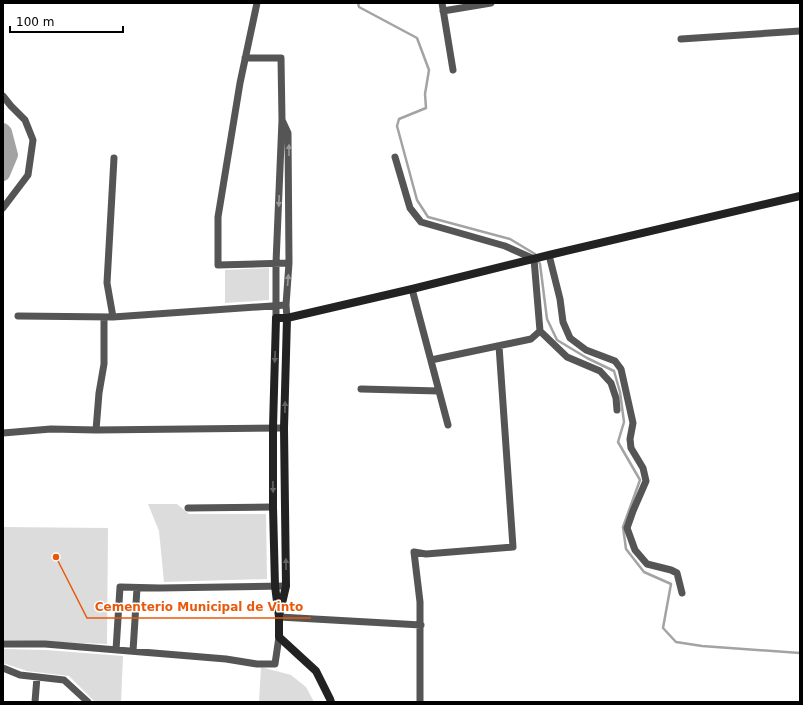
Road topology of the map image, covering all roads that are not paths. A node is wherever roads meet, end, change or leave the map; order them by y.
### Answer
1 (257, 3) edge
2 (442, 3) edge
3 (491, 3) edge
4 (443, 11) junction
5 (800, 31) edge
6 (681, 39) dead end
7 (245, 58) junction
8 (453, 70) dead end
9 (3, 96) edge
10 (282, 120) junction
11 (395, 157) dead end
12 (114, 158) dead end
13 (800, 196) edge
14 (3, 208) edge
15 (549, 255) junction
16 (536, 259) junction
17 (290, 263) junction
18 (276, 264) junction
19 (412, 289) junction
20 (286, 305) junction
21 (276, 306) junction
22 (18, 316) dead end
23 (104, 317) junction
24 (113, 317) junction
25 (276, 318) junction
26 (287, 318) junction
27 (540, 331) junction
28 (499, 346) junction
29 (431, 360) junction
30 (361, 389) dead end
31 (439, 391) junction
32 (617, 410) dead end
33 (448, 425) dead end
34 (273, 427) junction
35 (284, 428) junction
36 (96, 430) junction
37 (3, 433) edge
38 (188, 508) dead end
39 (273, 508) junction
40 (275, 586) junction
41 (286, 586) junction
42 (137, 588) junction
43 (682, 593) dead end
44 (279, 617) junction
45 (421, 625) junction
46 (279, 637) junction
47 (3, 644) edge
48 (116, 650) junction
49 (133, 651) junction
50 (3, 668) edge
51 (37, 677) junction
52 (35, 702) edge
53 (88, 702) edge
54 (331, 702) edge
55 (420, 702) edge

1 - 7 street
2 - 4 street
3 - 4 street
4 - 8 street
5 - 6 street
7 - 10 street
7 - 18 street
9 - 14 street
17 -> 10 street
10 -> 18 street
11 - 16 street
12 - 24 street
13 - 15 street
15 - 16 street
15 - 43 street
16 - 19 street
16 - 27 street
17 - 18 street
20 -> 17 street
18 - 21 street
19 - 26 street
19 - 29 street
20 - 21 street
20 - 26 street
21 - 24 street
21 - 25 street
22 - 23 street
23 - 24 street
23 - 36 street
25 - 26 street
25 -> 34 street
35 -> 26 street
27 - 28 street
27 - 32 street
28 - 29 street
28 - 45 street
29 - 31 street
30 - 31 street
31 - 33 street
34 - 35 street
34 - 36 street
34 -> 39 street
41 -> 35 street
36 - 37 street
38 - 39 street
39 - 40 street
40 - 41 street
40 - 42 street
40 - 44 street
41 - 44 street
42 - 48 street
42 - 49 street
44 - 45 street
44 - 46 street
45 - 55 street
46 - 49 street
46 - 54 street
47 - 48 street
48 - 49 street
50 - 51 street
51 - 52 street
51 - 53 street

